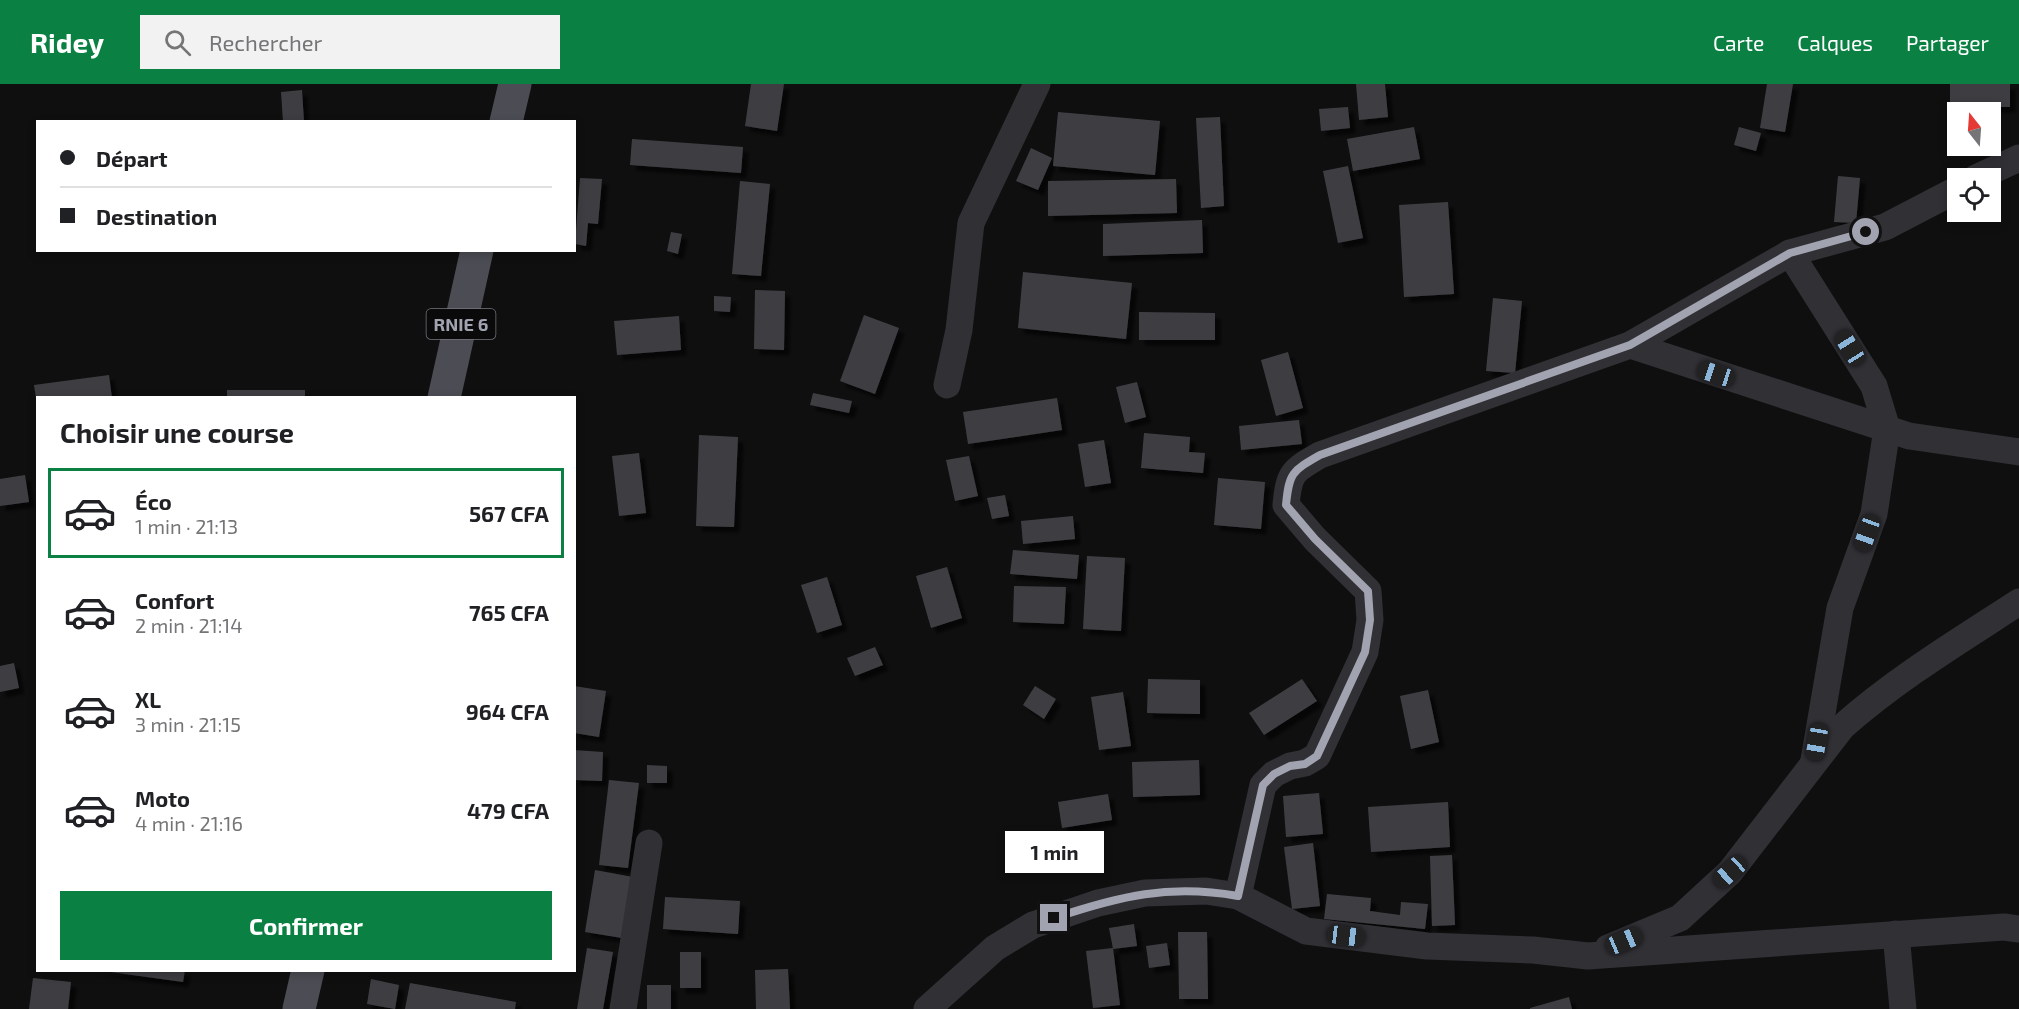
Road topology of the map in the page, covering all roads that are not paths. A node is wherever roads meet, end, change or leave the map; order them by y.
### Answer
1 (515, 84) edge
2 (1037, 84) edge
3 (506, 120) edge
4 (2019, 158) edge
5 (1996, 168) edge
6 (1947, 195) edge
7 (477, 252) edge
8 (1790, 253) junction
9 (1630, 345) junction
10 (947, 385) dead end
11 (444, 396) edge
12 (1887, 429) junction
13 (2019, 452) edge
14 (2019, 602) edge
15 (1814, 765) junction
16 (649, 843) dead end
17 (1238, 896) junction
18 (2019, 929) edge
19 (1896, 934) junction
20 (1588, 956) junction
21 (308, 972) edge
22 (299, 1009) edge
23 (623, 1009) edge
24 (927, 1009) edge
25 (1903, 1009) edge

1 - 3 main road
2 - 10 street
4 - 5 street
6 - 8 street
7 - 11 main road, RNIE 6
8 - 9 street
8 - 12 street
9 - 12 street
9 - 17 street
12 - 13 street
12 - 15 street
14 - 15 street
15 - 20 street
16 - 23 street
17 - 20 street
17 - 24 street
18 - 19 street
19 - 20 street
19 - 25 street
21 - 22 main road

